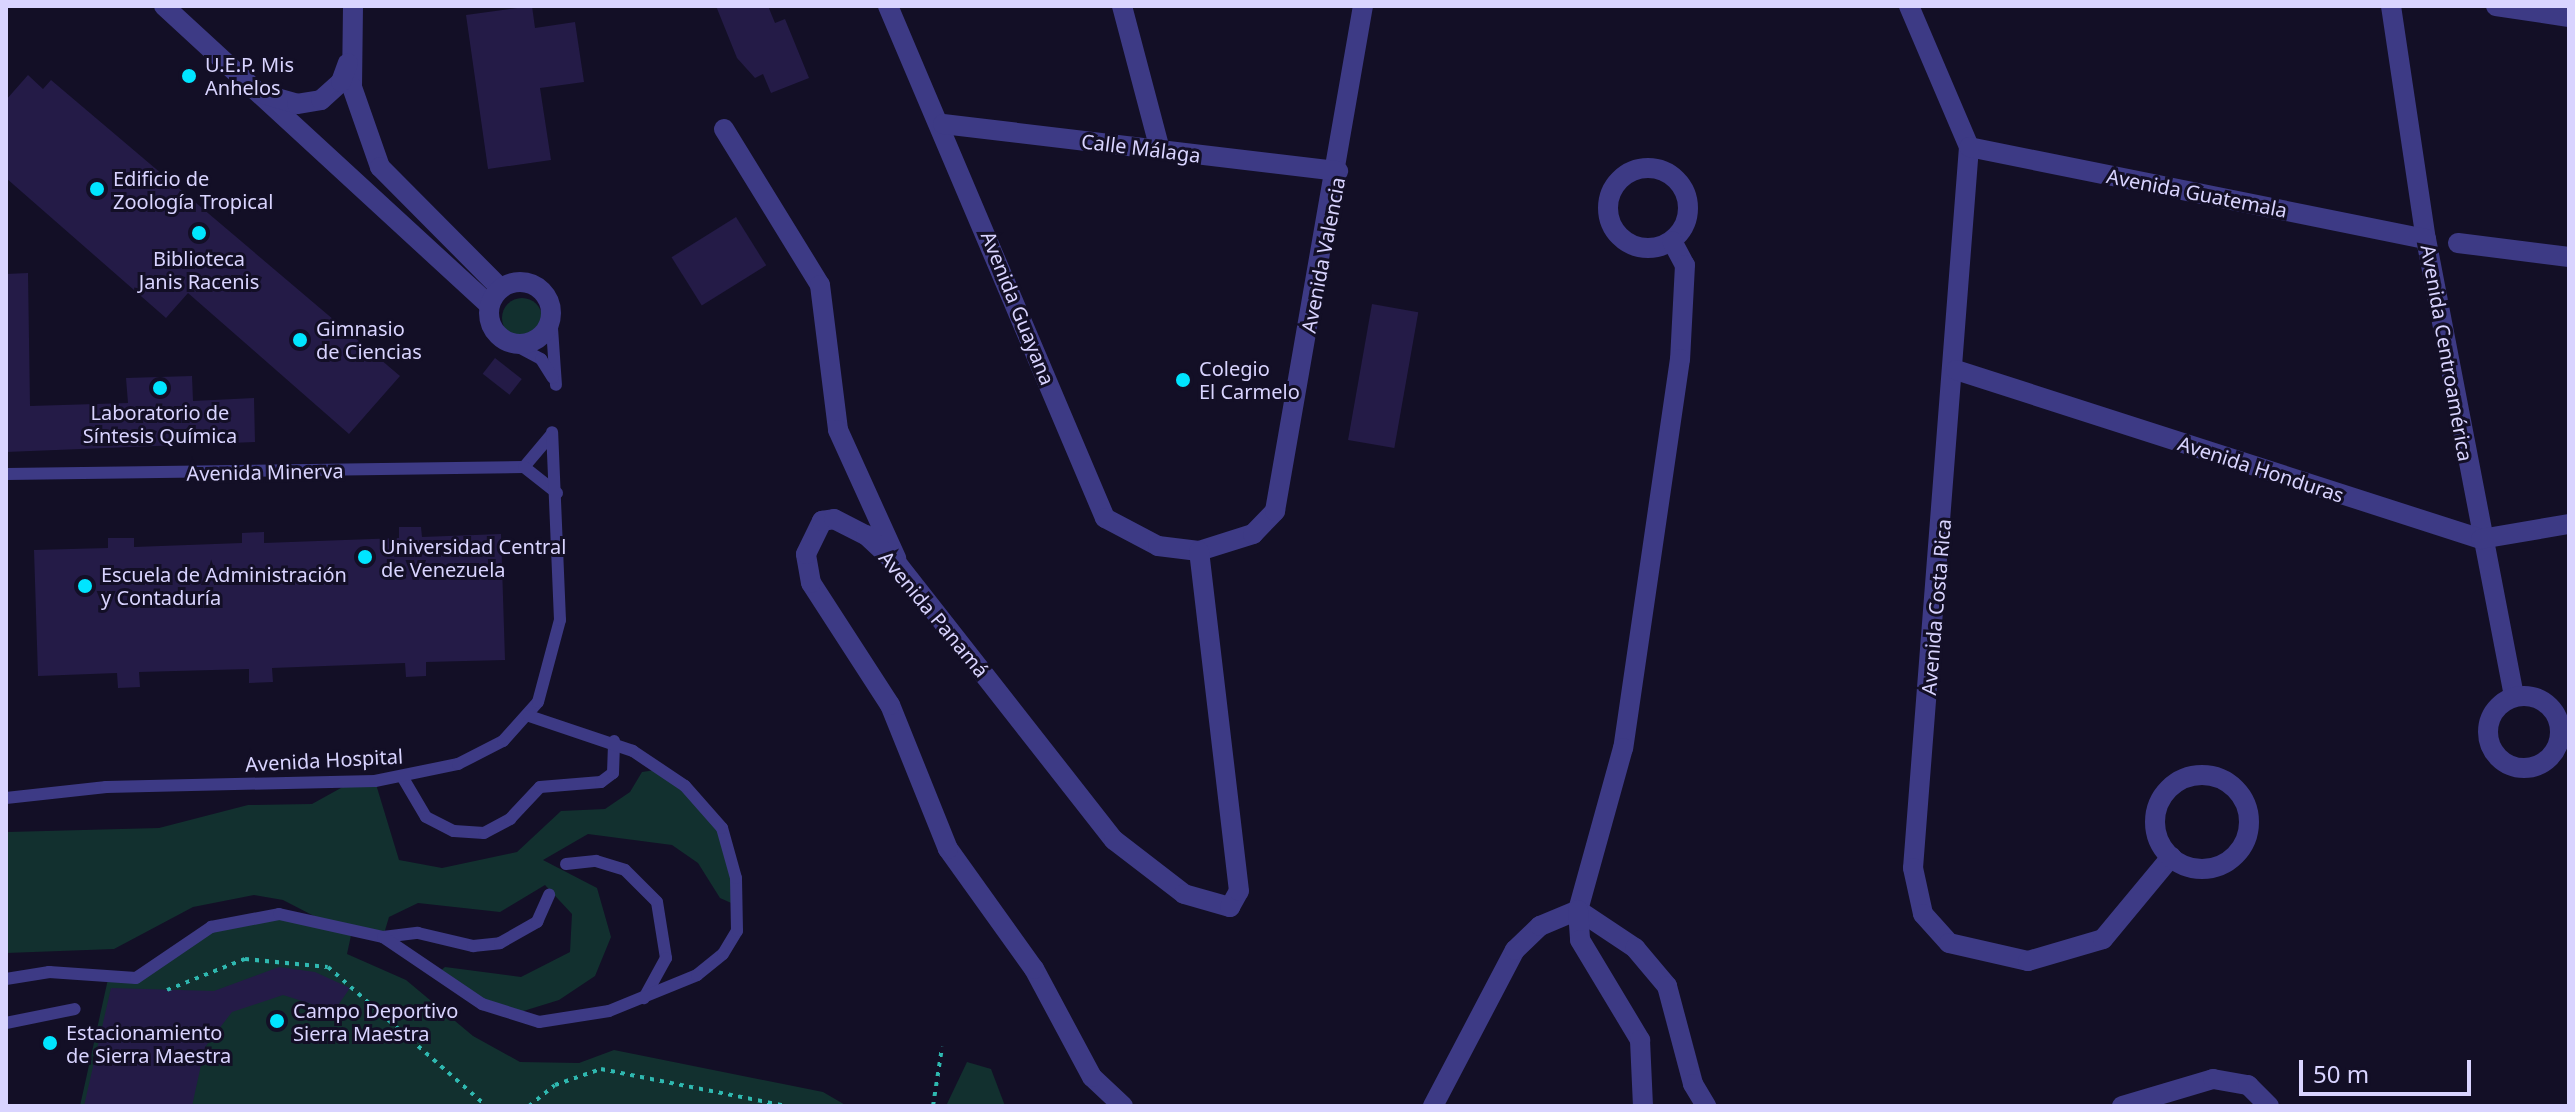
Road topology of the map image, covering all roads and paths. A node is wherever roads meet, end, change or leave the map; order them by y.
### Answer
1 (164, 6) edge
2 (353, 6) edge
3 (888, 6) edge
4 (1122, 6) edge
5 (1363, 6) edge
6 (1909, 6) edge
7 (2391, 6) edge
8 (2496, 6) edge
9 (2569, 17) edge
10 (350, 49) junction
11 (256, 91) junction
12 (943, 124) junction
13 (724, 129) dead end
14 (1969, 147) junction
15 (1160, 150) junction
16 (1338, 171) junction
17 (2426, 239) junction
18 (1672, 241) junction
19 (2458, 243) dead end
20 (2569, 257) edge
21 (495, 296) junction
22 (551, 314) junction
23 (511, 343) junction
24 (1956, 370) junction
25 (524, 467) junction
26 (6, 474) edge
27 (558, 495) junction
28 (2569, 524) edge
29 (2481, 539) junction
30 (1199, 551) junction
31 (899, 566) junction
32 (2514, 697) junction
33 (529, 716) junction
34 (2564, 736) edge
35 (614, 741) junction
36 (403, 778) junction
37 (6, 798) edge
38 (2171, 857) junction
39 (566, 864) dead end
40 (549, 895) dead end
41 (1578, 910) junction
42 (383, 937) junction
43 (6, 979) edge
44 (167, 990) dead end
45 (644, 998) junction
46 (75, 1009) dead end
47 (6, 1023) edge
48 (942, 1047) dead end
49 (486, 1106) edge
50 (529, 1106) edge
51 (786, 1106) edge
52 (933, 1106) edge
53 (1123, 1106) edge
54 (1433, 1106) edge
55 (1643, 1106) edge
56 (1706, 1106) edge
57 (2122, 1106) edge
58 (2269, 1106) edge

1 - 11 street
2 - 10 street
3 - 12 street, Avenida Guayana
4 - 15 street
5 - 16 street, Avenida Valencia
6 - 14 street, Avenida Costa Rica
7 - 17 street, Avenida Centroamérica
8 - 9 street
10 - 11 street
10 - 21 street
11 - 21 street
12 - 15 street, Calle Málaga
12 - 30 street, Avenida Guayana
13 - 31 street
14 - 17 street, Avenida Guatemala
14 - 24 street, Avenida Costa Rica
15 - 16 street, Calle Málaga
16 - 30 street, Avenida Valencia
17 - 29 street, Avenida Centroamérica
18 - 18 street
18 - 41 street
19 - 20 street
21 - 22 street
21 - 23 street
22 - 23 street
22 - 23 lane
24 - 29 street, Avenida Honduras
24 - 38 street, Avenida Costa Rica
25 - 26 lane, Avenida Minerva
25 - 27 lane
25 - 27 lane
27 - 33 lane
28 - 29 street, Avenida Honduras
29 - 32 street, Avenida Centroamérica
30 - 31 street, Avenida Panamá
31 - 53 street, Avenida Panamá
32 - 34 street
32 - 34 street
33 - 35 lane
33 - 36 lane, Avenida Hospital
35 - 36 lane
35 - 45 lane
36 - 37 lane, Avenida Hospital
38 - 38 street
39 - 45 lane
40 - 42 lane
41 - 54 street
41 - 55 street
41 - 56 street
42 - 43 lane
42 - 45 lane
44 - 49 path
46 - 47 lane
48 - 52 path
50 - 51 path
57 - 58 street

